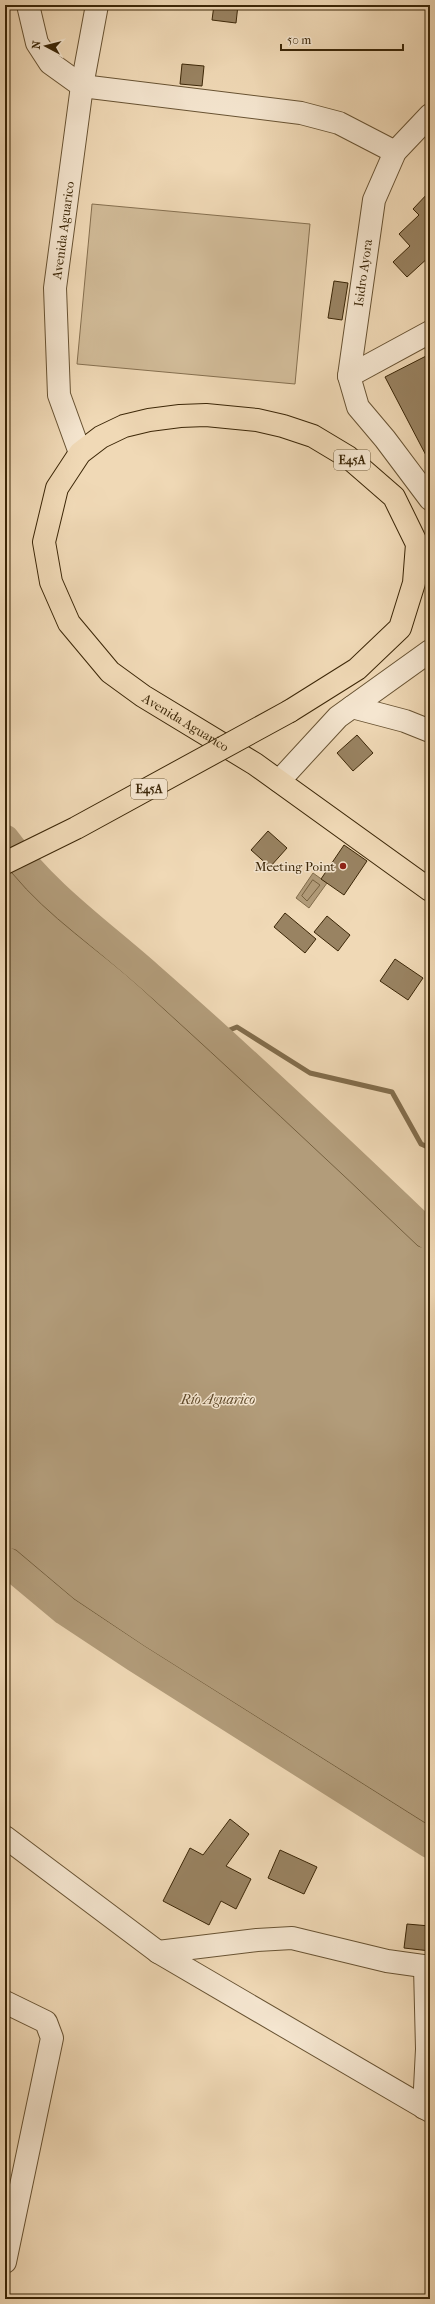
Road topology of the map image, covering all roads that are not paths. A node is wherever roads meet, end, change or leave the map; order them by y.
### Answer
1 (28, 5) edge
2 (97, 5) edge
3 (82, 86) junction
4 (430, 115) edge
5 (396, 152) junction
6 (430, 332) edge
7 (349, 376) junction
8 (80, 453) junction
9 (429, 497) edge
10 (430, 651) edge
11 (352, 707) junction
12 (430, 731) edge
13 (279, 781) junction
14 (5, 863) edge
15 (430, 890) edge
16 (5, 1837) edge
17 (158, 1952) junction
18 (428, 1967) edge
19 (5, 2002) edge
20 (427, 2110) edge
21 (13, 2184) edge
22 (5, 2262) edge

1 - 3 street
2 - 3 street, Avenida Aguarico
3 - 5 street
3 - 8 street, Avenida Aguarico
4 - 5 street, Isidro Ayora
5 - 7 street, Isidro Ayora
6 - 7 street
7 - 9 street, Isidro Ayora
8 - 13 highway, Avenida Aguarico / E45A
8 - 14 highway, E45A, bridge
10 - 11 street
11 - 12 street
11 - 13 street
13 - 15 highway, Avenida Aguarico / E45A
16 - 17 street
17 - 18 street
17 - 20 street
18 - 20 street
19 - 21 street
21 - 22 street

